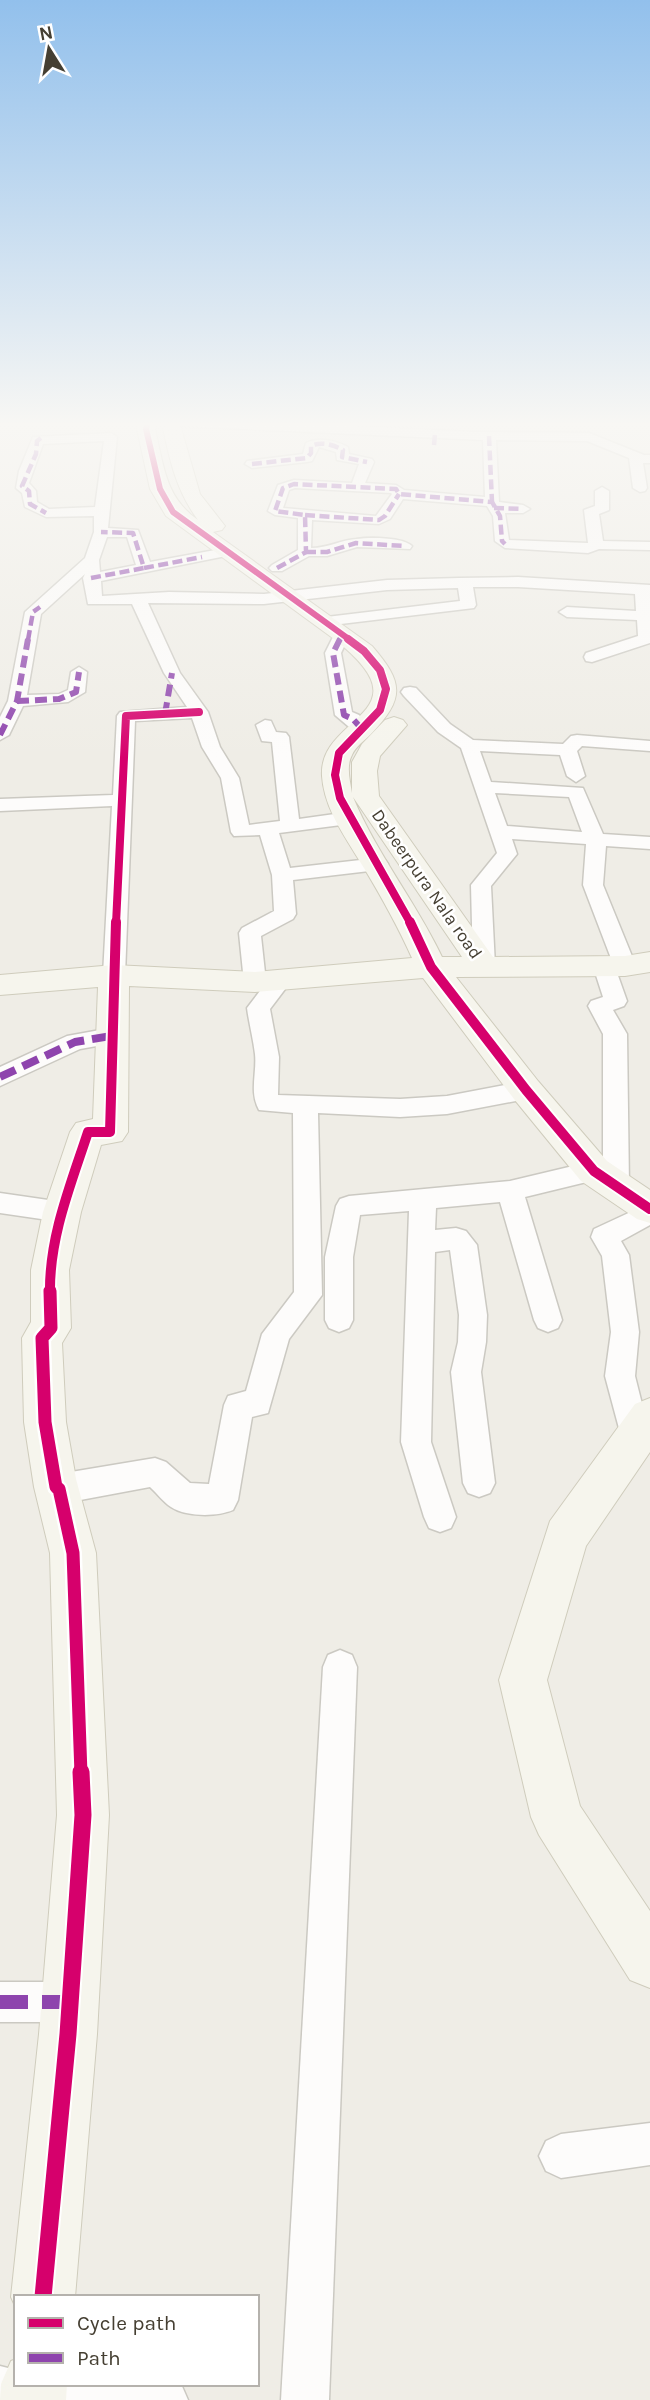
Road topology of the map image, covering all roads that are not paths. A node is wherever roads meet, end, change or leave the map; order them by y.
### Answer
1 (100, 534) edge
2 (134, 534) edge
3 (202, 534) edge
4 (225, 534) edge
5 (304, 534) edge
6 (502, 534) edge
7 (595, 534) edge
8 (596, 545) junction
9 (405, 546) dead end
10 (650, 546) edge
11 (226, 552) junction
12 (306, 552) junction
13 (92, 560) junction
14 (519, 564) junction
15 (144, 568) junction
16 (276, 568) junction
17 (91, 578) junction
18 (465, 583) junction
19 (646, 589) edge
20 (299, 595) junction
21 (138, 599) junction
22 (80, 603) junction
23 (40, 607) junction
24 (567, 612) dead end
25 (645, 616) junction
26 (338, 624) junction
27 (592, 657) dead end
28 (79, 672) dead end
29 (172, 673) junction
30 (410, 692) junction
31 (16, 701) junction
32 (199, 712) junction
33 (165, 714) junction
34 (265, 725) dead end
35 (374, 726) junction
36 (0, 735) edge
37 (469, 745) junction
38 (650, 746) edge
39 (568, 750) junction
40 (576, 776) dead end
41 (484, 787) junction
42 (122, 800) junction
43 (352, 804) junction
44 (0, 805) edge
45 (290, 827) junction
46 (268, 830) junction
47 (502, 832) junction
48 (596, 841) junction
49 (650, 844) edge
50 (378, 864) junction
51 (282, 875) junction
52 (449, 919) junction
53 (411, 923) junction
54 (626, 965) edge
55 (484, 966) junction
56 (431, 967) junction
57 (114, 975) junction
58 (268, 981) junction
59 (0, 985) edge
60 (111, 1036) junction
61 (0, 1077) edge
62 (526, 1090) junction
63 (305, 1104) junction
64 (605, 1179) junction
65 (510, 1191) junction
66 (423, 1198) junction
67 (0, 1203) edge
68 (307, 1205) junction
69 (349, 1206) junction
70 (650, 1211) edge
71 (62, 1212) junction
72 (422, 1242) junction
73 (339, 1320) dead end
74 (548, 1320) dead end
75 (643, 1427) edge
76 (479, 1483) dead end
77 (59, 1489) junction
78 (440, 1517) dead end
79 (340, 1667) dead end
80 (650, 1960) edge
81 (0, 2001) edge
82 (70, 2002) junction
83 (650, 2144) edge
84 (561, 2157) dead end
85 (43, 2295) edge
86 (25, 2393) edge
87 (164, 2400) edge
88 (305, 2400) edge

1 - 13 street
2 - 15 street
3 - 11 street, Dabeerpura Nala road
4 - 16 street, Dabeerpura Nala road
5 - 12 street
6 - 14 street
7 - 8 street
8 - 10 street
8 - 14 street
9 - 12 street
11 - 15 street
11 - 20 street, Dabeerpura Nala road
12 - 16 street
13 - 17 street
13 - 23 street
14 - 18 street
14 - 19 street
15 - 17 street
16 - 20 street, Dabeerpura Nala road
17 - 22 street
18 - 20 street
18 - 26 street
19 - 25 street
20 - 21 street
20 - 26 street, Dabeerpura Nala road
21 - 22 street
21 - 29 street
22 - 23 street
23 - 31 street
24 - 25 street
25 - 27 street
26 - 30 street, Dabeerpura Nala road
26 - 35 street, Dabeerpura Nala road
26 - 35 street
28 - 31 street
29 - 32 street
29 - 33 street
30 - 35 street, Dabeerpura Nala road
30 - 37 street
31 - 36 street
32 - 33 street
32 - 46 street
33 - 42 street
34 - 45 street
35 - 43 street, Dabeerpura Nala road
37 - 39 street
37 - 41 street
38 - 39 street
39 - 40 street
41 - 47 street
41 - 48 street
42 - 44 street
42 - 57 street
43 - 45 street
43 - 50 street, Dabeerpura Nala road
43 - 52 street, Dabeerpura Nala road
45 - 46 street
46 - 51 street
47 - 48 street
47 - 55 street
48 - 49 street
48 - 54 street
50 - 51 street
50 - 53 street, Dabeerpura Nala road
51 - 58 street
52 - 53 street
52 - 55 street, Dabeerpura Nala road
53 - 56 street, Dabeerpura Nala road
54 - 55 street
54 - 64 street
55 - 56 street
56 - 58 street
56 - 62 street, Dabeerpura Nala road
57 - 58 street
57 - 59 street
57 - 60 street
58 - 63 street
60 - 61 street
60 - 71 street
62 - 63 street
62 - 64 street, Dabeerpura Nala road
63 - 68 street
64 - 65 street
64 - 70 street, Dabeerpura Nala road
65 - 66 street
65 - 74 street
66 - 69 street
66 - 72 street
67 - 71 street
68 - 69 street
68 - 77 street
69 - 73 street
70 - 75 street
71 - 77 street
72 - 76 street
72 - 78 street
75 - 80 street
77 - 82 street
79 - 88 street
81 - 82 street
82 - 85 street
83 - 84 street
86 - 87 street

